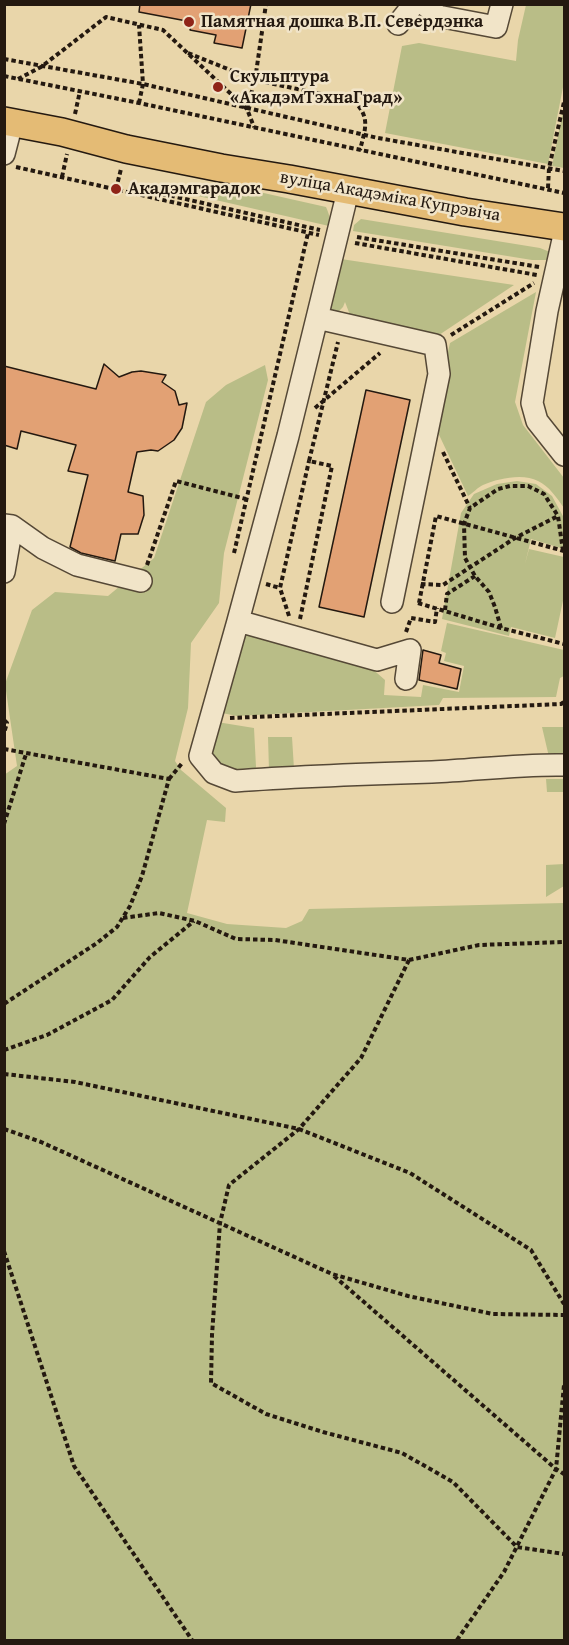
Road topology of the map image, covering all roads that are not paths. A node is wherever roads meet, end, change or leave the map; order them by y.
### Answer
1 (414, 4) edge
2 (424, 4) edge
3 (502, 4) edge
4 (398, 24) dead end
5 (8, 122) edge
6 (10, 160) edge
7 (348, 190) junction
8 (564, 227) edge
9 (564, 235) edge
10 (317, 318) junction
11 (564, 455) edge
12 (8, 526) edge
13 (4, 572) edge
14 (141, 581) road end
15 (392, 602) dead end
16 (238, 621) junction
17 (406, 679) dead end
18 (564, 765) edge

1 - 4 lane
2 - 3 lane
5 - 6 lane
5 - 7 main road, вуліца Акадэміка Купрэвіча
7 - 8 main road, вуліца Акадэміка Купрэвіча
7 - 10 lane
9 - 11 lane
10 - 15 lane
10 - 16 lane
12 - 13 lane
12 - 14 lane
16 - 17 lane
16 - 18 lane

